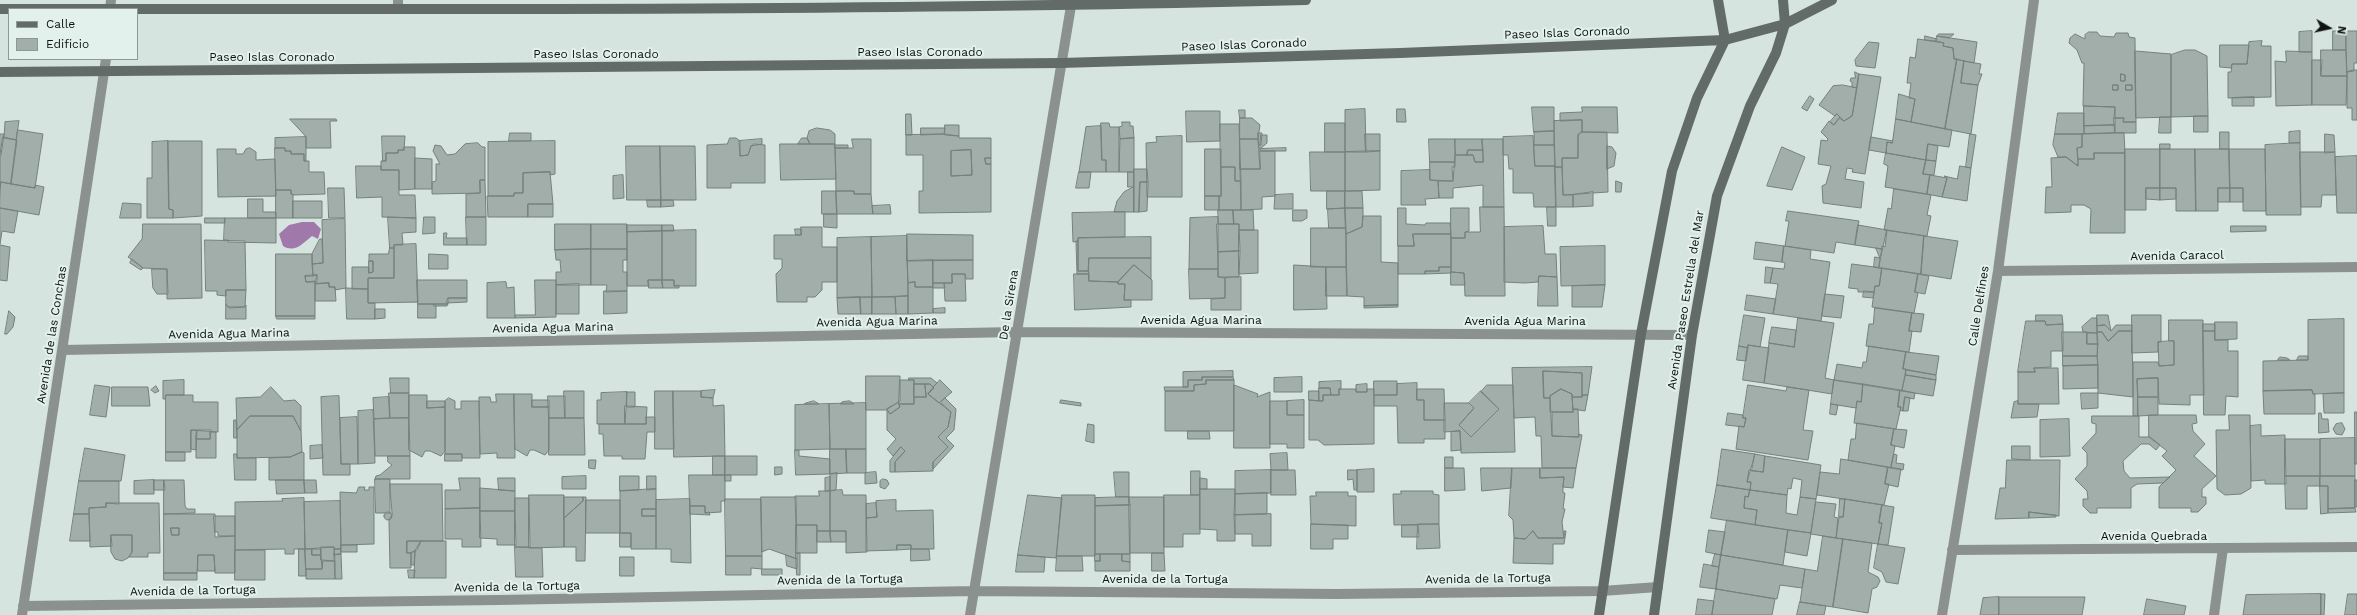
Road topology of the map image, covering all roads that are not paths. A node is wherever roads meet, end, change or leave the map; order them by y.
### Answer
1 (1306, 0) edge
2 (1718, 0) edge
3 (1782, 0) edge
4 (1832, 0) edge
5 (2034, 0) edge
6 (1072, 3) edge
7 (398, 4) edge
8 (776, 4) edge
9 (138, 9) edge
10 (1785, 24) junction
11 (1725, 40) junction
12 (106, 60) edge
13 (1061, 63) junction
14 (106, 71) junction
15 (0, 72) edge
16 (2357, 267) edge
17 (1998, 271) junction
18 (1017, 332) junction
19 (1641, 334) junction
20 (1692, 335) junction
21 (62, 350) junction
22 (2357, 547) edge
23 (2223, 548) junction
24 (1952, 550) junction
25 (1658, 587) junction
26 (973, 591) junction
27 (1602, 591) junction
28 (22, 610) edge
29 (970, 615) edge
30 (1599, 615) edge
31 (1654, 615) edge
32 (1942, 615) edge
33 (2214, 615) edge

1 - 6 street
2 - 11 street
3 - 10 street, Avenida Paseo Estrella del Mar
4 - 10 street, Paseo Islas Coronado
5 - 17 street, Calle Delfines
6 - 8 street
6 - 13 street, De la Sirena
7 - 8 street
7 - 9 street
10 - 11 street, Paseo Islas Coronado
10 - 20 street, Avenida Paseo Estrella del Mar
11 - 13 street, Paseo Islas Coronado
11 - 19 street
12 - 14 street, Avenida de las Conchas
13 - 14 street, Paseo Islas Coronado
13 - 18 street, De la Sirena
14 - 15 street, Paseo Islas Coronado
14 - 21 street, Avenida de las Conchas
16 - 17 street, Avenida Caracol
17 - 24 street, Calle Delfines
18 - 19 street, Avenida Agua Marina
18 - 21 street, Avenida Agua Marina
18 - 26 street, De la Sirena
19 - 20 street, Avenida Agua Marina
19 - 27 street
20 - 25 street, Avenida Paseo Estrella del Mar
21 - 28 street, Avenida de las Conchas
22 - 23 street, Avenida Quebrada
23 - 24 street, Avenida Quebrada
23 - 33 street
24 - 32 street, Calle Delfines
25 - 27 street, Avenida de la Tortuga
25 - 31 street, Avenida Paseo Estrella del Mar
26 - 27 street, Avenida de la Tortuga
26 - 28 street, Avenida de la Tortuga
26 - 29 street, De la Sirena
27 - 30 street

